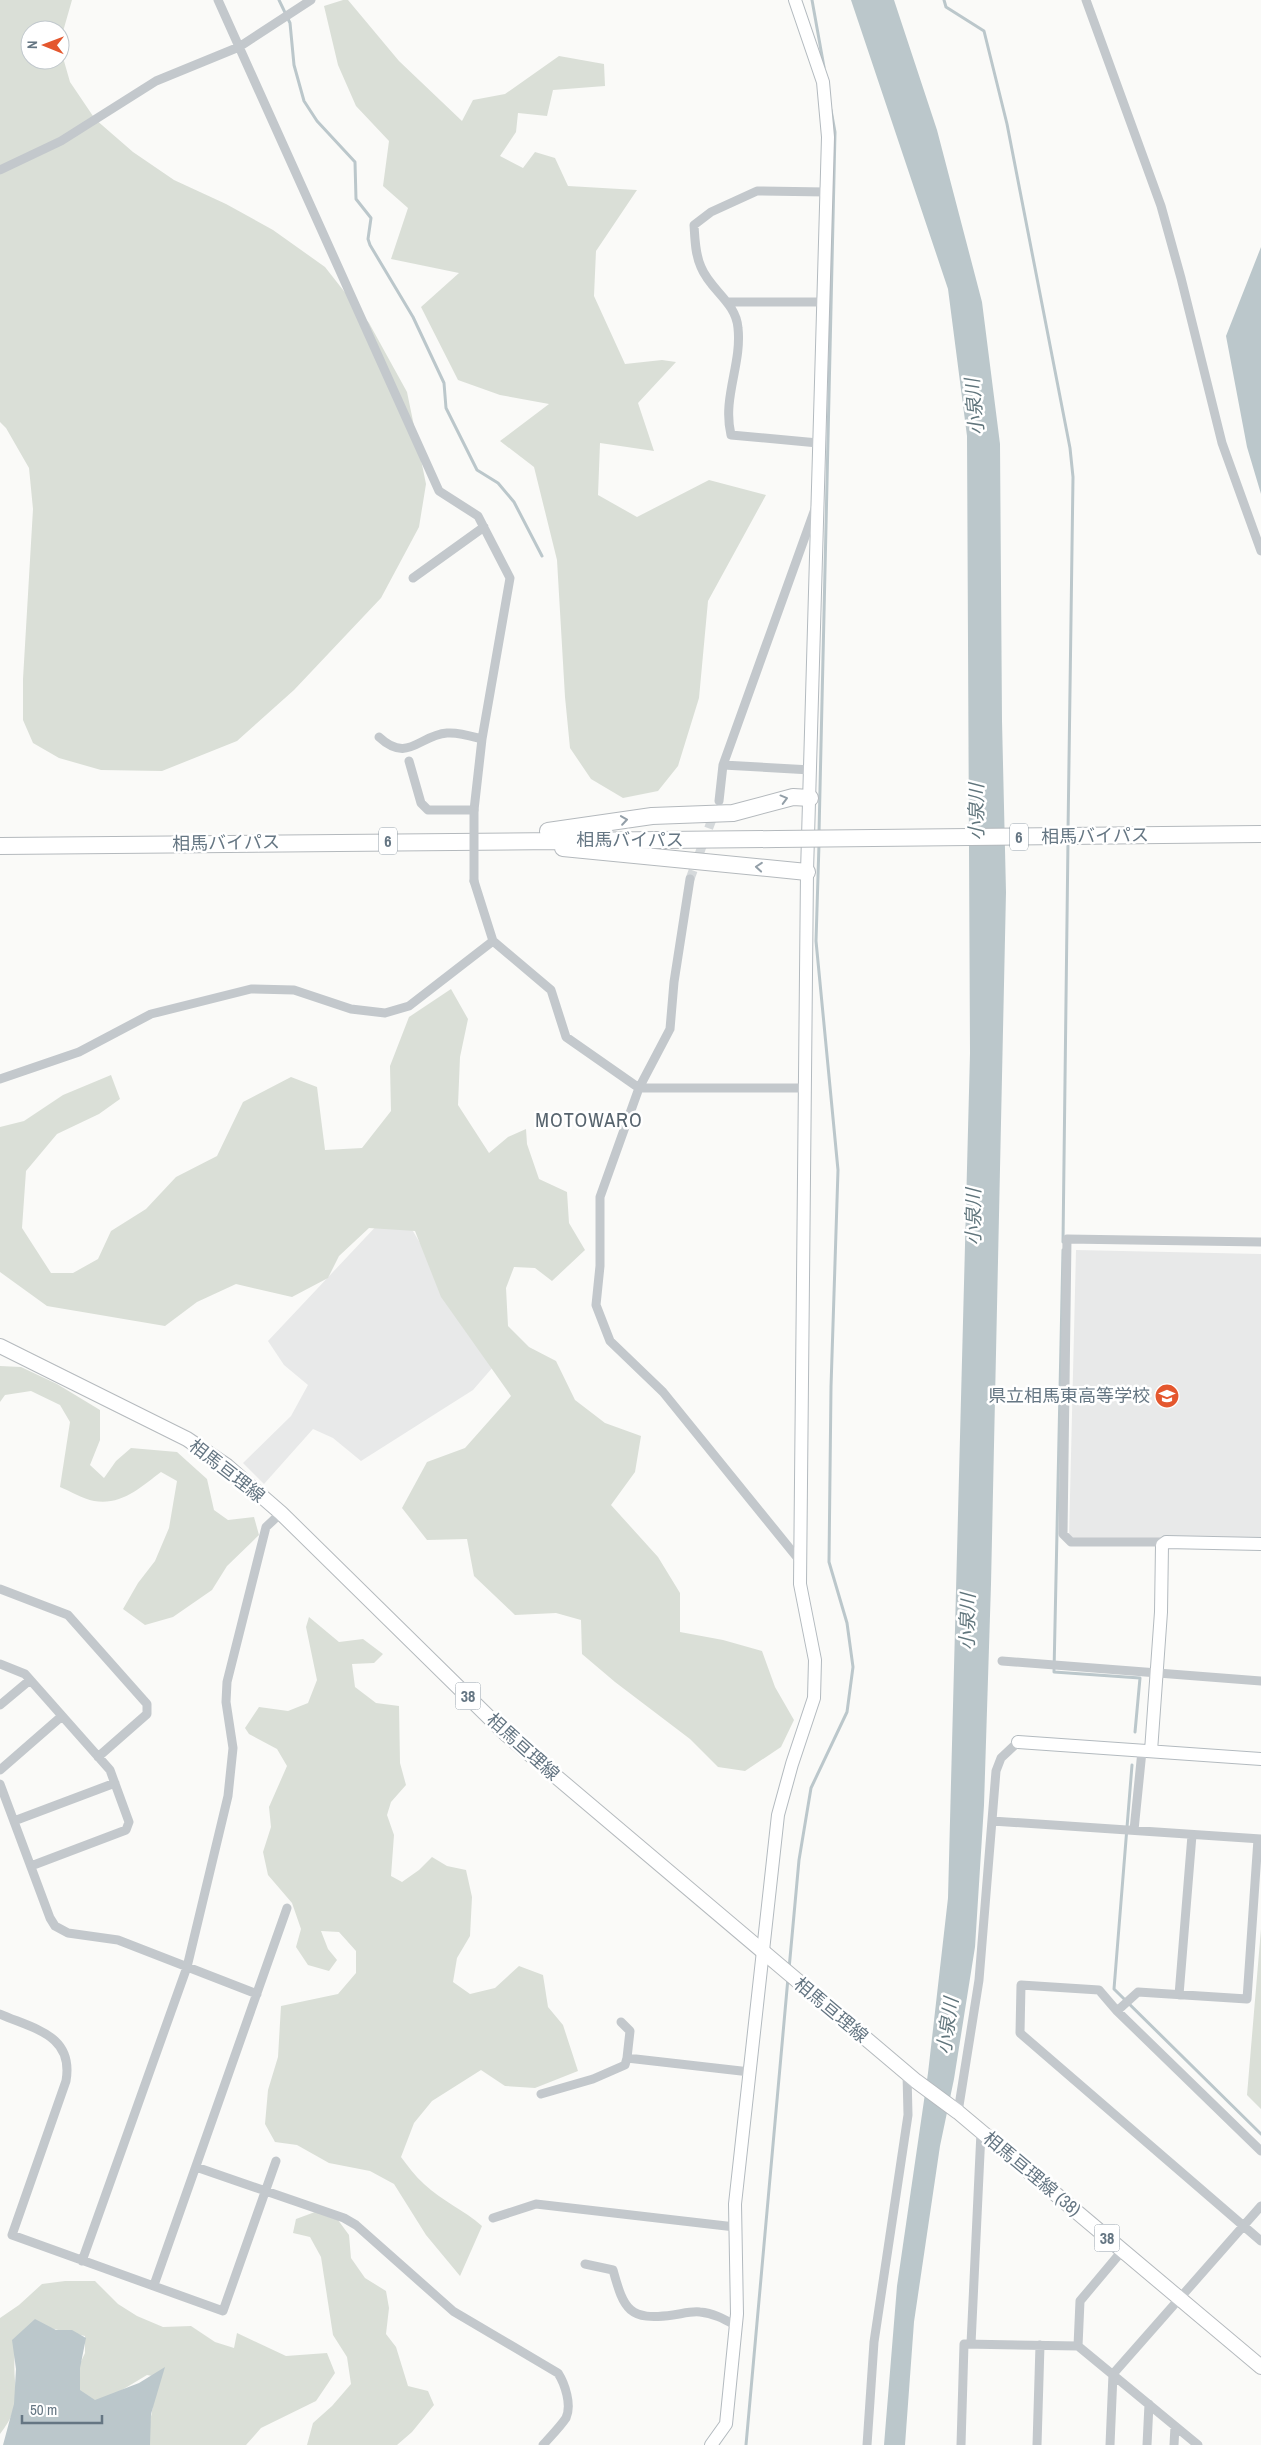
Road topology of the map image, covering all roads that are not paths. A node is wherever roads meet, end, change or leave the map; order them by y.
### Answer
1 (218, 0) edge
2 (310, 0) edge
3 (794, 0) edge
4 (1086, 0) edge
5 (239, 47) junction
6 (0, 170) edge
7 (826, 192) junction
8 (728, 302) junction
9 (823, 302) junction
10 (818, 443) junction
11 (816, 504) junction
12 (484, 527) junction
13 (1261, 551) edge
14 (413, 578) dead end
15 (379, 737) dead end
16 (482, 739) junction
17 (409, 761) dead end
18 (723, 765) junction
19 (811, 770) junction
20 (810, 798) junction
21 (719, 801) tunnel mouth
22 (474, 810) junction
23 (1261, 834) edge
24 (489, 840) junction
25 (0, 846) edge
26 (808, 872) junction
27 (690, 879) tunnel mouth
28 (493, 942) junction
29 (0, 1079) edge
30 (639, 1088) junction
31 (804, 1088) junction
32 (1261, 1242) edge
33 (0, 1346) edge
34 (281, 1513) junction
35 (1166, 1542) junction
36 (1261, 1544) edge
37 (800, 1561) junction
38 (0, 1588) edge
39 (1002, 1661) dead end
40 (0, 1664) edge
41 (1157, 1673) junction
42 (30, 1680) junction
43 (1261, 1681) edge
44 (0, 1706) edge
45 (62, 1716) junction
46 (1018, 1742) joint
47 (1146, 1751) junction
48 (98, 1756) junction
49 (1261, 1759) edge
50 (0, 1770) edge
51 (114, 1783) junction
52 (0, 1784) edge
53 (14, 1821) junction
54 (992, 1821) junction
55 (1129, 1829) junction
56 (1192, 1835) junction
57 (1260, 1839) edge
58 (31, 1866) junction
59 (287, 1908) dead end
60 (764, 1953) junction
61 (187, 1967) junction
62 (257, 1994) junction
63 (1179, 1995) junction
64 (1118, 2009) junction
65 (0, 2014) edge
66 (621, 2022) dead end
67 (627, 2058) junction
68 (750, 2072) junction
69 (911, 2077) junction
70 (541, 2094) dead end
71 (956, 2110) junction
72 (981, 2132) junction
73 (1261, 2151) edge
74 (276, 2161) dead end
75 (196, 2167) junction
76 (265, 2192) junction
77 (1261, 2206) edge
78 (493, 2218) dead end
79 (1244, 2226) junction
80 (735, 2227) junction
81 (1261, 2241) edge
82 (1122, 2251) junction
83 (82, 2261) junction
84 (585, 2264) dead end
85 (154, 2286) junction
86 (1180, 2299) junction
87 (736, 2325) junction
88 (970, 2344) junction
89 (1040, 2345) junction
90 (1078, 2346) junction
91 (1261, 2367) edge
92 (1113, 2374) junction
93 (1149, 2404) junction
94 (1175, 2426) junction
95 (543, 2445) edge
96 (710, 2445) edge
97 (868, 2445) edge
98 (962, 2445) edge
99 (1037, 2445) edge
100 (1110, 2445) edge
101 (1147, 2445) edge
102 (1174, 2445) edge
103 (1198, 2445) edge

1 - 5 street
2 - 5 street
3 - 7 street
4 - 13 street
5 - 6 street
5 - 12 street
7 - 8 street
7 - 9 street
8 - 9 street
8 - 10 street
9 - 10 street
10 - 11 street
11 - 18 street
11 - 19 street
12 - 14 street
12 - 16 street
15 - 16 street
16 - 22 street
17 - 22 street
18 - 19 street
18 - 21 street
19 - 20 street
24 -> 20 highway
20 - 26 street
22 - 28 street, bridge
23 - 24 highway, 相馬バイパス / 6, bridge
24 - 25 highway, 相馬バイパス / 6
26 -> 24 highway
26 - 31 street
27 - 30 street
28 - 29 street
28 - 30 street
30 - 31 street
30 - 37 street
31 - 37 street
32 - 35 street
33 - 34 main road, 相馬亘理線 / 38
34 - 60 main road, 相馬亘理線 / 38
34 - 61 street
35 - 36 street
35 - 41 street
37 - 60 street
38 - 48 street
39 - 41 street
40 - 42 street
41 - 43 street
41 - 47 street
42 - 44 street
42 - 45 street
45 - 48 street
45 - 50 street
46 - 47 street
46 - 54 street
47 - 49 street
47 - 55 street
48 - 51 street
51 - 53 street
51 - 58 street
52 - 53 street
53 - 58 street
54 - 55 street
54 - 71 street
55 - 56 street
56 - 57 street
56 - 63 street
57 - 63 street
58 - 61 street
59 - 62 street
60 - 68 street
60 - 69 main road, 相馬亘理線 / 38
61 - 62 street
61 - 83 street
62 - 75 street
63 - 64 street
64 - 73 street
64 - 79 street
65 - 83 street
66 - 67 street
67 - 68 street
67 - 70 street
68 - 80 street
69 - 71 main road, 相馬亘理線 (38) / 38
69 - 97 street
71 - 72 main road, 相馬亘理線 (38) / 38
72 - 82 main road, 相馬亘理線 (38) / 38
72 - 88 street
74 - 76 street
75 - 76 street
75 - 85 street
76 - 85 street
76 - 95 street
77 - 79 street
78 - 80 street
79 - 81 street
79 - 86 street
80 - 87 street
82 - 86 main road, 相馬亘理線 (38) / 38
82 - 90 street
83 - 85 street
84 - 87 street
86 - 91 main road, 相馬亘理線 (38) / 38
86 - 92 street
87 - 96 street
88 - 89 street
88 - 98 street
89 - 90 street
89 - 99 street
90 - 92 street
92 - 93 street
92 - 100 street
93 - 94 street
93 - 101 street
94 - 102 street
94 - 103 street

